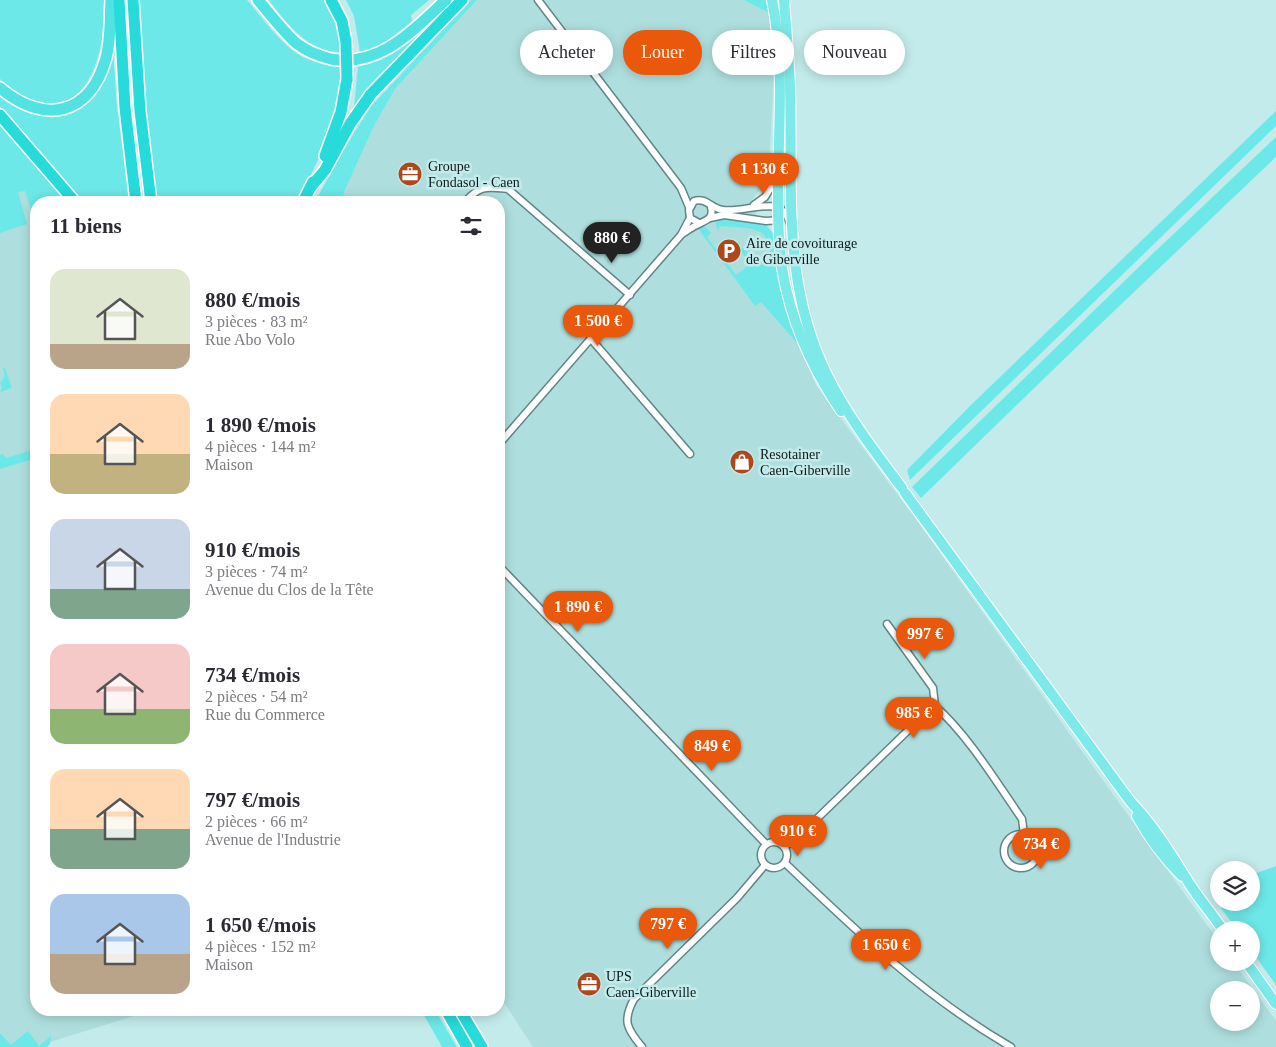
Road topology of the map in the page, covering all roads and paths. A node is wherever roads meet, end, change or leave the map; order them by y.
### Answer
1 (111, 0) edge
2 (119, 0) edge
3 (133, 0) edge
4 (258, 0) edge
5 (331, 0) edge
6 (446, 0) edge
7 (462, 0) edge
8 (538, 0) edge
9 (772, 0) edge
10 (784, 0) edge
11 (0, 88) edge
12 (0, 114) edge
13 (779, 173) junction
14 (310, 188) junction
15 (681, 188) junction
16 (70, 196) edge
17 (135, 196) edge
18 (150, 196) edge
19 (306, 196) edge
20 (470, 196) edge
21 (698, 200) junction
22 (791, 204) junction
23 (711, 206) junction
24 (690, 207) junction
25 (748, 207) junction
26 (781, 214) junction
27 (690, 218) junction
28 (710, 218) junction
29 (699, 223) junction
30 (791, 226) junction
31 (681, 235) junction
32 (630, 295) junction
33 (591, 339) junction
34 (859, 430) junction
35 (505, 437) edge
36 (690, 454) dead end
37 (505, 572) edge
38 (887, 624) dead end
39 (935, 706) junction
40 (1024, 834) junction
41 (766, 844) junction
42 (784, 847) junction
43 (785, 863) junction
44 (765, 865) junction
45 (1217, 921) edge
46 (1252, 971) edge
47 (1276, 1004) edge
48 (450, 1016) edge
49 (464, 1016) edge
50 (468, 1047) edge
51 (482, 1047) edge
52 (642, 1047) edge
53 (1011, 1047) edge

1 - 11 highway
2 - 17 highway
3 - 18 highway
4 - 6 highway
5 - 14 highway, bridge
7 - 14 highway
8 - 15 street
9 - 13 main road
10 - 22 main road
12 - 16 highway
13 - 25 street
13 - 26 main road
14 - 19 highway
15 - 21 street
15 - 24 street
20 - 32 street
21 - 23 street
21 - 24 street
22 - 26 street
22 - 30 main road
23 - 25 street
23 - 28 street
24 - 27 street
25 - 26 street
26 - 28 street
26 - 30 street
26 - 34 main road
27 - 29 street
27 - 31 street
28 - 29 street
29 - 31 street
30 - 34 main road
31 - 32 street
32 - 33 street
33 - 35 street
33 - 36 street
34 - 45 main road
37 - 41 street
38 - 39 street
39 - 40 street
39 - 42 street
40 - 40 street
41 - 42 street
41 - 44 street
42 - 43 street
43 - 44 street
43 - 53 street
44 - 52 street
46 - 47 main road
48 - 50 highway
49 - 51 highway

